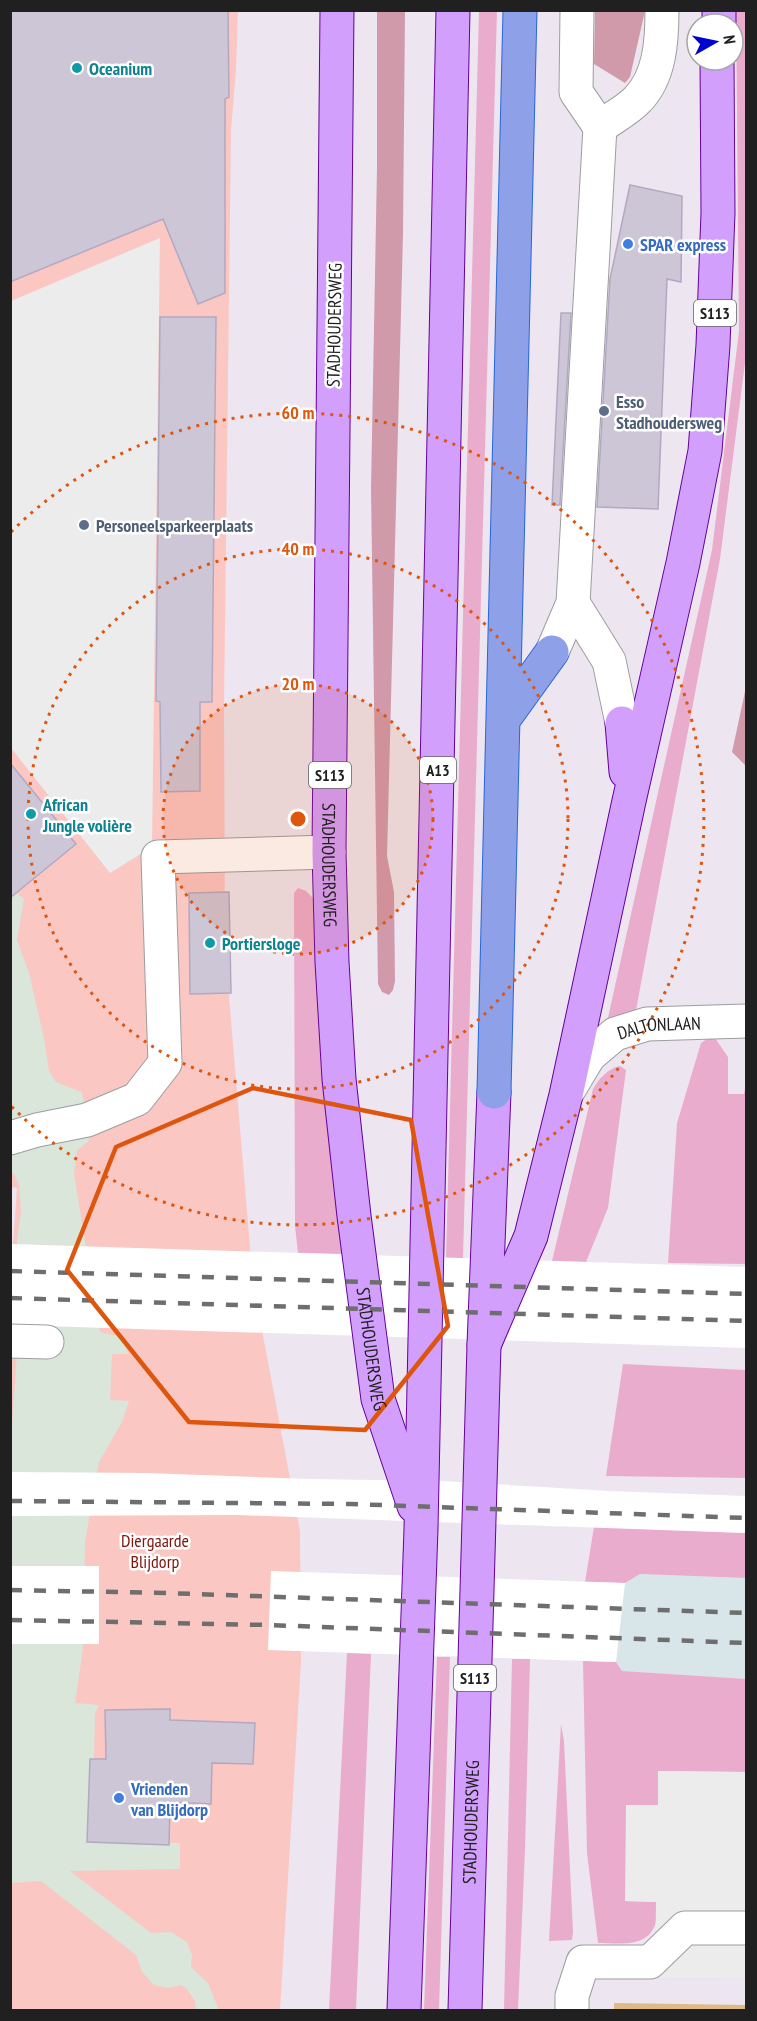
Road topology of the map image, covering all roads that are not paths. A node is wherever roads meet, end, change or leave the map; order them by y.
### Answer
1 (337, 10) edge
2 (453, 10) edge
3 (520, 10) edge
4 (577, 10) edge
5 (662, 10) edge
6 (717, 72) edge
7 (600, 127) junction
8 (573, 603) junction
9 (552, 652) joint
10 (503, 720) junction
11 (622, 723) joint
12 (629, 801) junction
13 (329, 852) junction
14 (747, 1021) edge
15 (494, 1092) joint
16 (566, 1095) junction
17 (10, 1138) edge
18 (10, 1341) edge
19 (47, 1342) dead end
20 (484, 1345) junction
21 (421, 1529) junction
22 (747, 1928) edge
23 (404, 2010) edge
24 (465, 2010) edge
25 (572, 2010) edge

1 - 13 main road, STADHOUDERSWEG / S113
2 - 21 main road, STADHOUDERSWEG / A13
3 - 10 highway, STADHOUDERSWEG
4 - 7 street
5 - 7 street
6 - 12 main road, STADHOUDERSWEG / S113
7 - 8 street
8 - 9 street
8 - 11 street
9 - 10 highway
10 - 15 highway, STADHOUDERSWEG
11 - 12 main road
12 - 16 main road, STADHOUDERSWEG / S113
13 - 17 street
13 - 21 main road, STADHOUDERSWEG / S113
14 - 16 street, DALTONLAAN
15 - 20 main road, STADHOUDERSWEG
16 - 20 main road, STADHOUDERSWEG / S113
18 - 19 street
20 - 24 main road, STADHOUDERSWEG / S113
21 - 23 main road, STADHOUDERSWEG / S113
22 - 25 street

